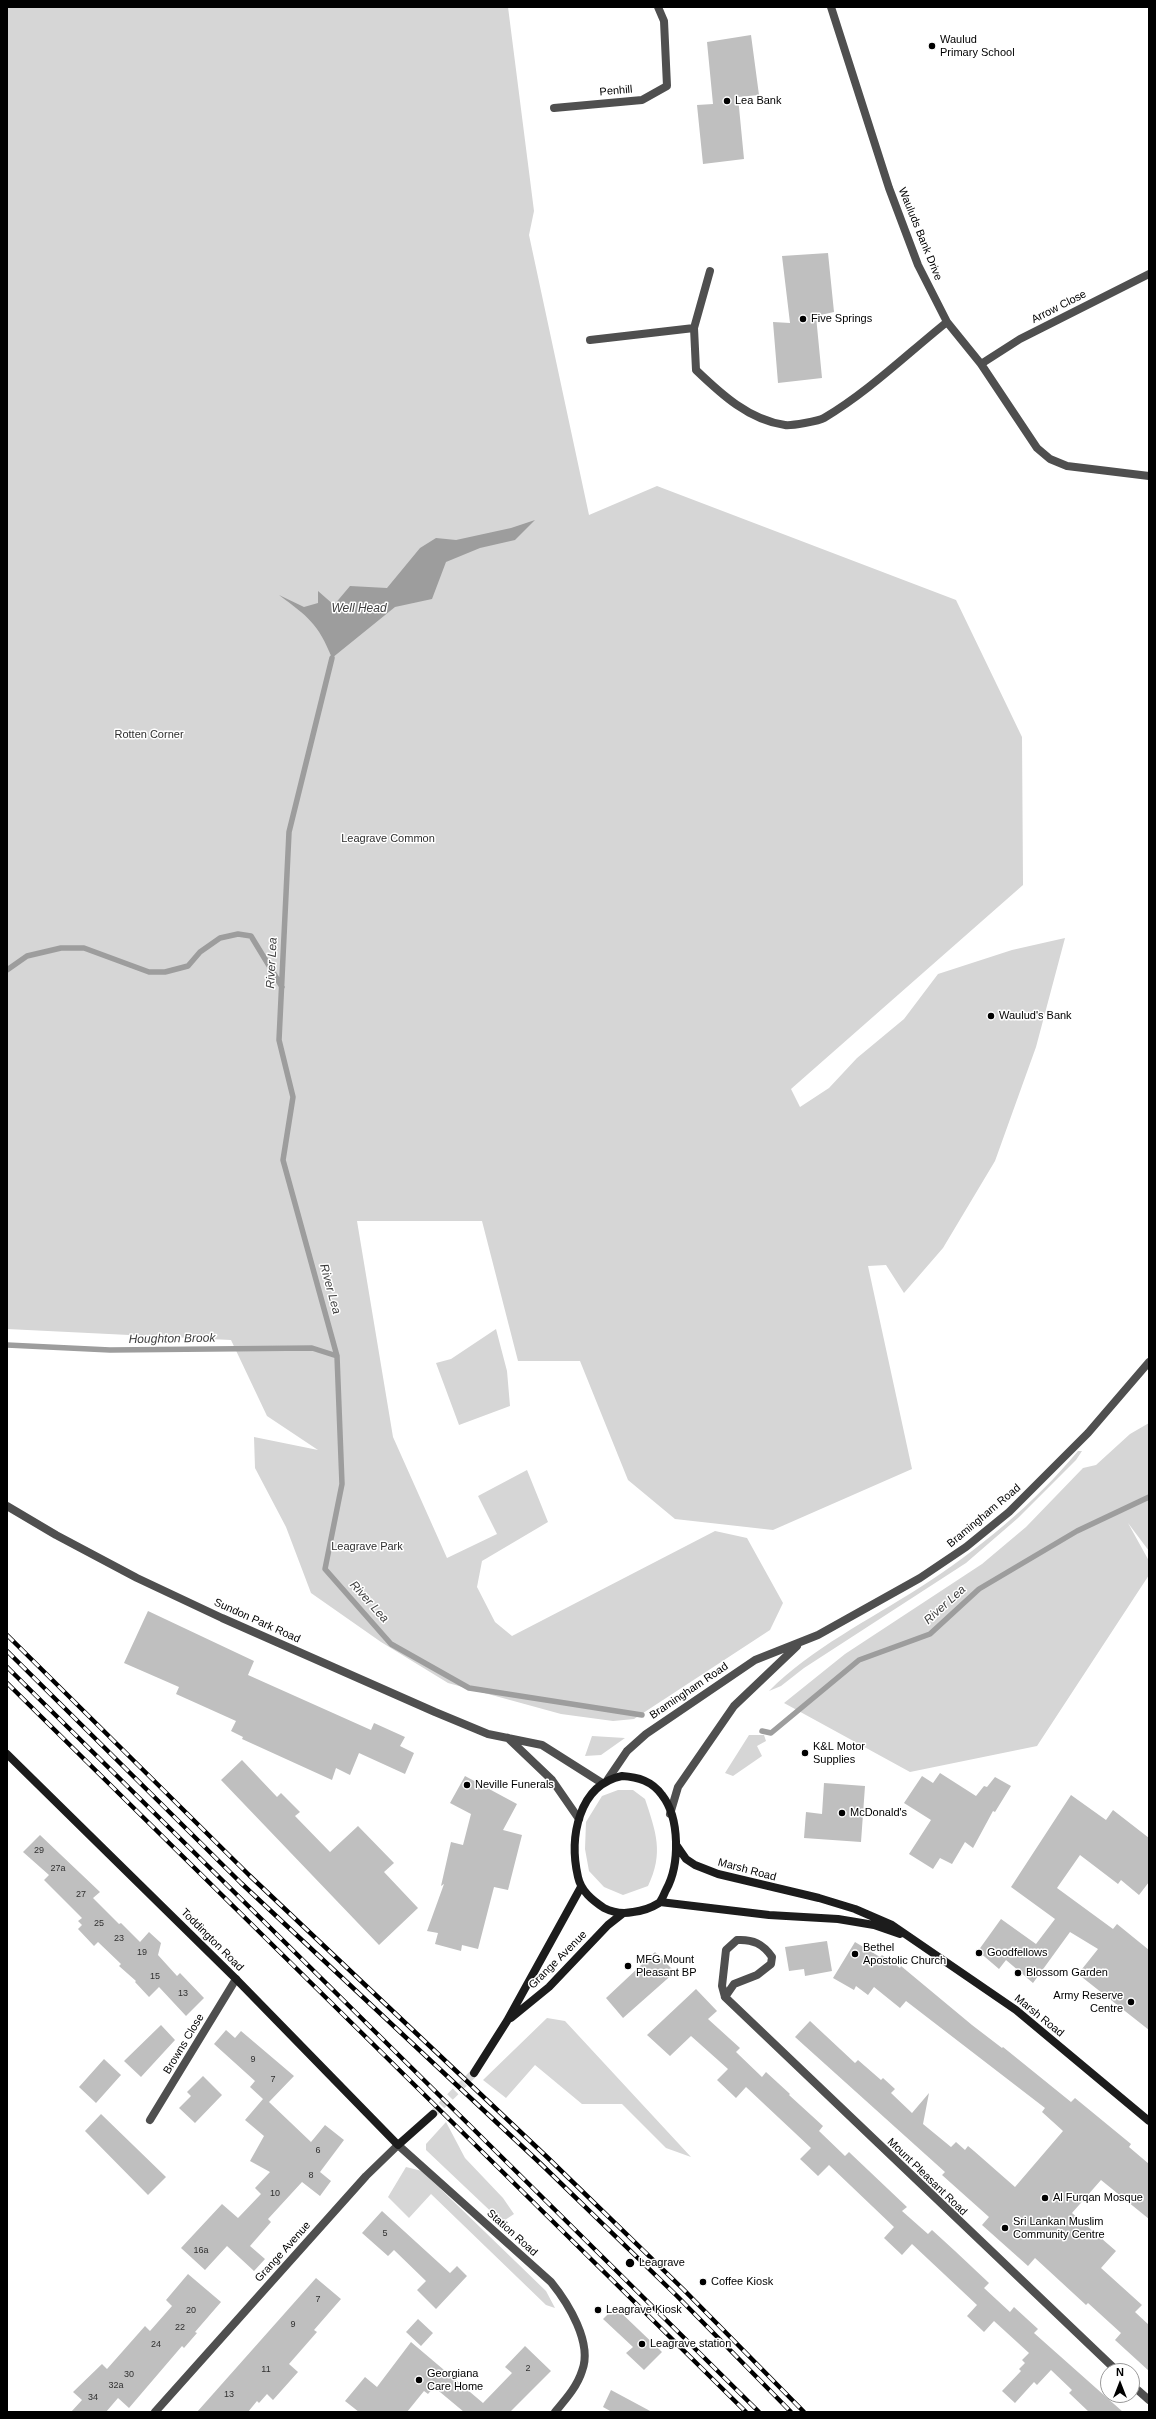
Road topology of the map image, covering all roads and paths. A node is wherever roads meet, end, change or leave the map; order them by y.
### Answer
1 (658, 7) edge
2 (831, 7) edge
3 (554, 108) dead end
4 (710, 271) dead end
5 (1149, 274) edge
6 (947, 322) junction
7 (694, 328) junction
8 (590, 340) dead end
9 (981, 364) junction
10 (1149, 476) edge
11 (1149, 1362) edge
12 (7, 1506) edge
13 (799, 1644) junction
14 (507, 1738) junction
15 (7, 1754) edge
16 (605, 1781) junction
17 (670, 1814) junction
18 (578, 1819) junction
19 (677, 1846) junction
20 (581, 1887) junction
21 (660, 1902) junction
22 (622, 1914) junction
23 (908, 1936) junction
24 (236, 1979) junction
25 (725, 1997) junction
26 (507, 2021) junction
27 (474, 2073) tunnel mouth
28 (433, 2114) tunnel mouth
29 (150, 2120) dead end
30 (1149, 2121) edge
31 (398, 2145) junction
32 (1109, 2363) edge
33 (1140, 2392) edge
34 (1149, 2400) edge
35 (155, 2412) edge
36 (555, 2412) edge

1 - 3 street, Penhill
2 - 6 street, Wauluds Bank Drive
4 - 7 street
5 - 9 street, Arrow Close
6 - 7 street
6 - 9 street, Wauluds Bank Drive
7 - 8 street
9 - 10 street, Wauluds Bank Drive
11 - 13 street, Bramingham Road
12 - 14 street, Sundon Park Road
13 - 16 street, Bramingham Road
13 - 17 street, Bramingham Road
14 - 16 street, Sundon Park Road
14 - 18 street
15 - 24 main road, Toddington Road
16 - 17 main road
16 - 18 main road
17 - 19 main road
18 - 20 main road
19 - 21 main road
19 - 23 main road, Marsh Road
20 - 22 main road
20 - 26 main road, Grange Avenue
21 - 22 main road
21 - 23 main road, Marsh Road
22 - 26 main road, Grange Avenue
23 - 30 main road, Marsh Road
24 - 29 street, Browns Close
24 - 31 main road, Toddington Road
25 - 25 street
25 - 32 street, Mount Pleasant Road
26 - 27 main road, Grange Avenue
28 - 31 main road, Grange Avenue
31 - 35 street, Grange Avenue
31 - 36 street, Station Road
33 - 34 street

